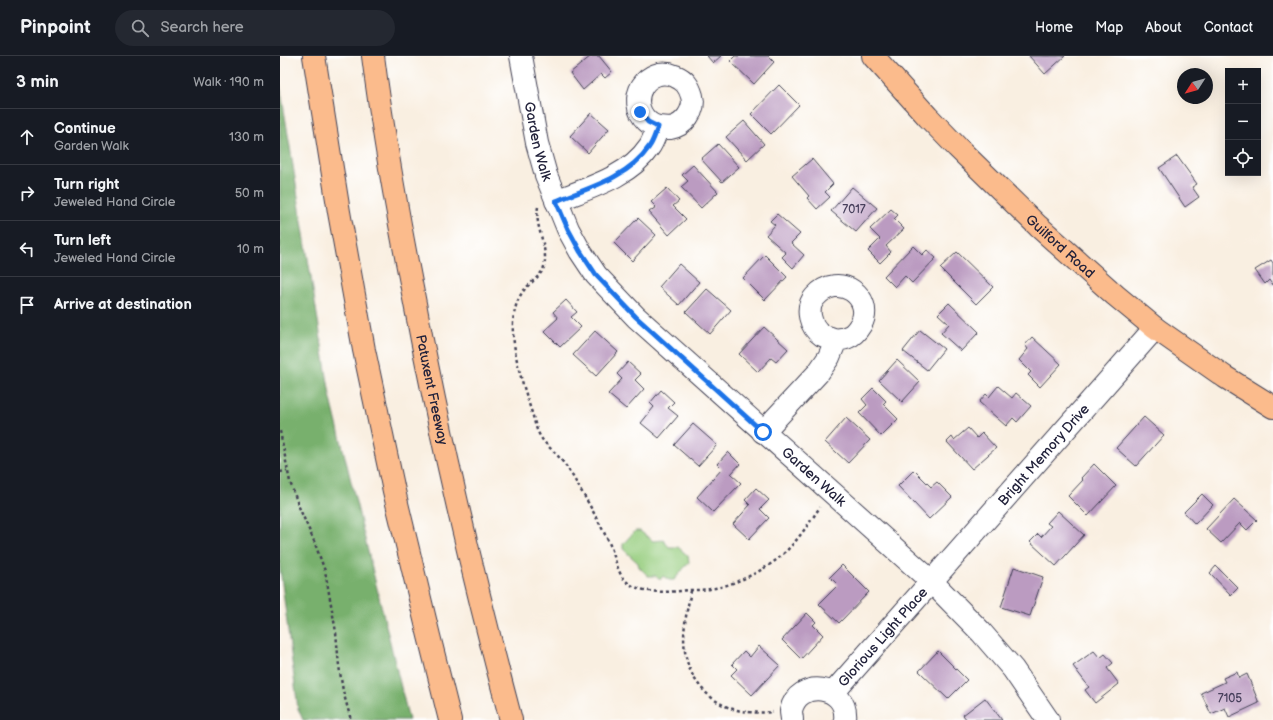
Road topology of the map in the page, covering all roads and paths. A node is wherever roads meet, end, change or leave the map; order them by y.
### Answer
1 (314, 56) edge
2 (373, 56) edge
3 (521, 56) edge
4 (873, 56) edge
5 (658, 127) dead end
6 (554, 196) junction
7 (1154, 328) junction
8 (836, 340) dead end
9 (1273, 407) edge
10 (280, 431) edge
11 (763, 432) junction
12 (288, 471) junction
13 (280, 472) edge
14 (830, 492) junction
15 (931, 581) junction
16 (691, 590) junction
17 (833, 693) junction
18 (792, 715) edge
19 (351, 720) edge
20 (450, 720) edge
21 (511, 720) edge
22 (845, 720) edge
23 (1048, 720) edge

1 - 20 main road
2 - 21 main road, Patuxent Freeway
3 - 6 street, Garden Walk
4 - 7 main road, Guilford Road
5 - 6 street
6 - 11 street, Garden Walk
6 - 16 path
7 - 9 main road, Guilford Road
7 - 15 street, Bright Memory Drive
8 - 11 street
10 - 12 path
11 - 14 street, Garden Walk
12 - 13 path
12 - 19 path
14 - 15 street, Garden Walk
14 - 16 path
15 - 17 street, Glorious Light Place
15 - 23 street, Garden Walk
16 - 18 path
17 - 18 street, Glorious Light Place
17 - 22 street, Glorious Light Place

